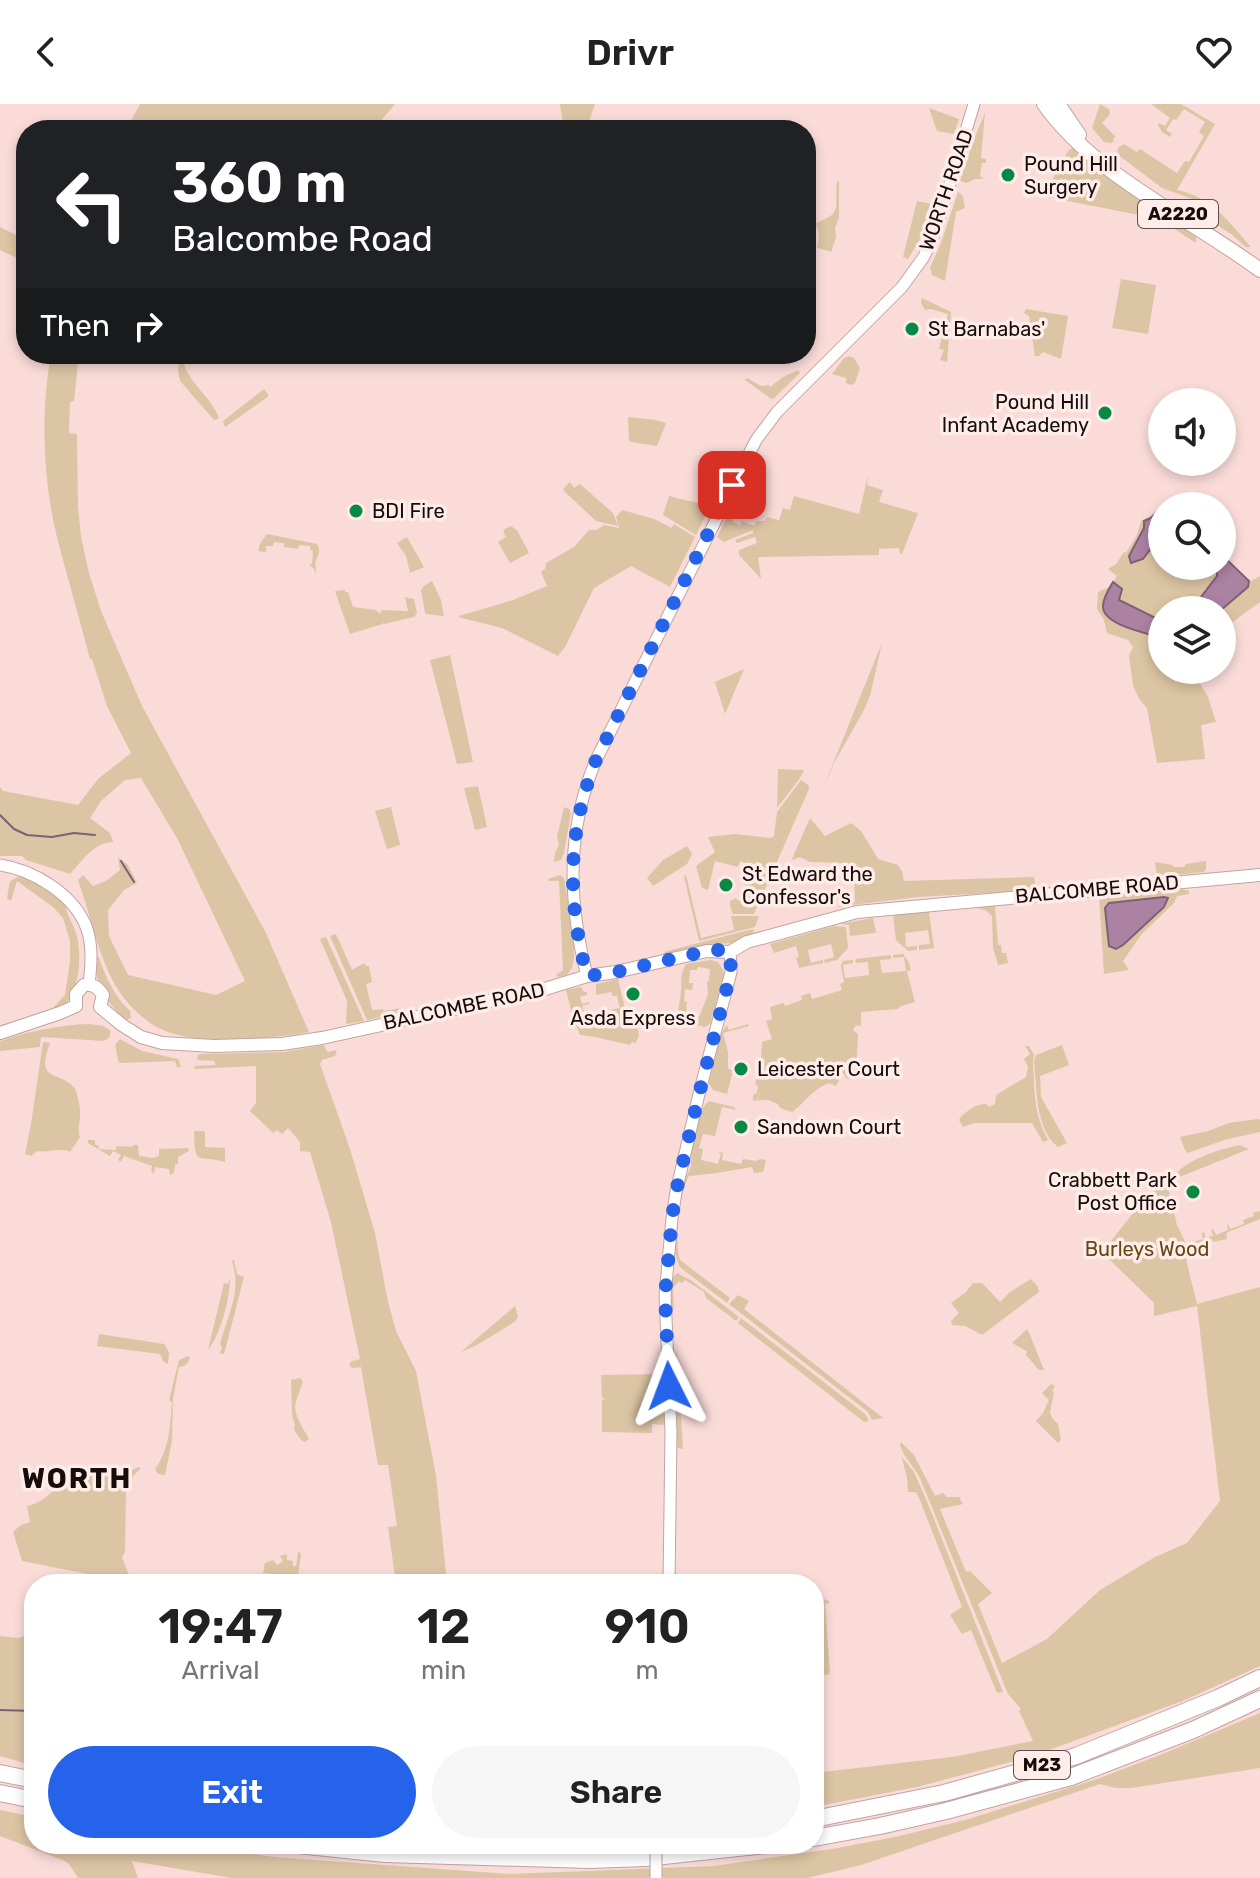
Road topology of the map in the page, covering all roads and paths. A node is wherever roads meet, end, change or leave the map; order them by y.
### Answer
1 (1044, 104) edge
2 (1058, 104) edge
3 (975, 107) edge
4 (1097, 158) junction
5 (1260, 270) edge
6 (0, 865) edge
7 (1260, 875) edge
8 (730, 952) junction
9 (587, 976) junction
10 (89, 985) junction
11 (76, 1006) junction
12 (100, 1007) junction
13 (0, 1033) edge
14 (669, 1574) edge
15 (1260, 1678) edge
16 (1260, 1699) edge
17 (0, 1773) edge
18 (24, 1778) edge
19 (0, 1793) edge
20 (24, 1798) edge
21 (824, 1817) edge
22 (824, 1836) edge
23 (385, 1854) edge
24 (656, 1854) edge
25 (682, 1854) edge
26 (656, 1878) edge

1 - 4 main road, A2220
2 - 4 main road, A2220
3 - 9 street, WORTH ROAD
4 - 5 main road, A2220
6 - 10 street
7 - 8 main road, BALCOMBE ROAD
8 - 9 main road, BALCOMBE ROAD
8 - 14 street
9 - 12 main road, BALCOMBE ROAD
10 - 11 main road
10 - 12 main road, BALCOMBE ROAD
11 - 12 main road
11 - 13 main road
15 - 21 highway, M23
16 - 22 highway, M23
17 - 18 highway
19 - 20 highway
23 - 25 highway
24 - 26 street, bridge

